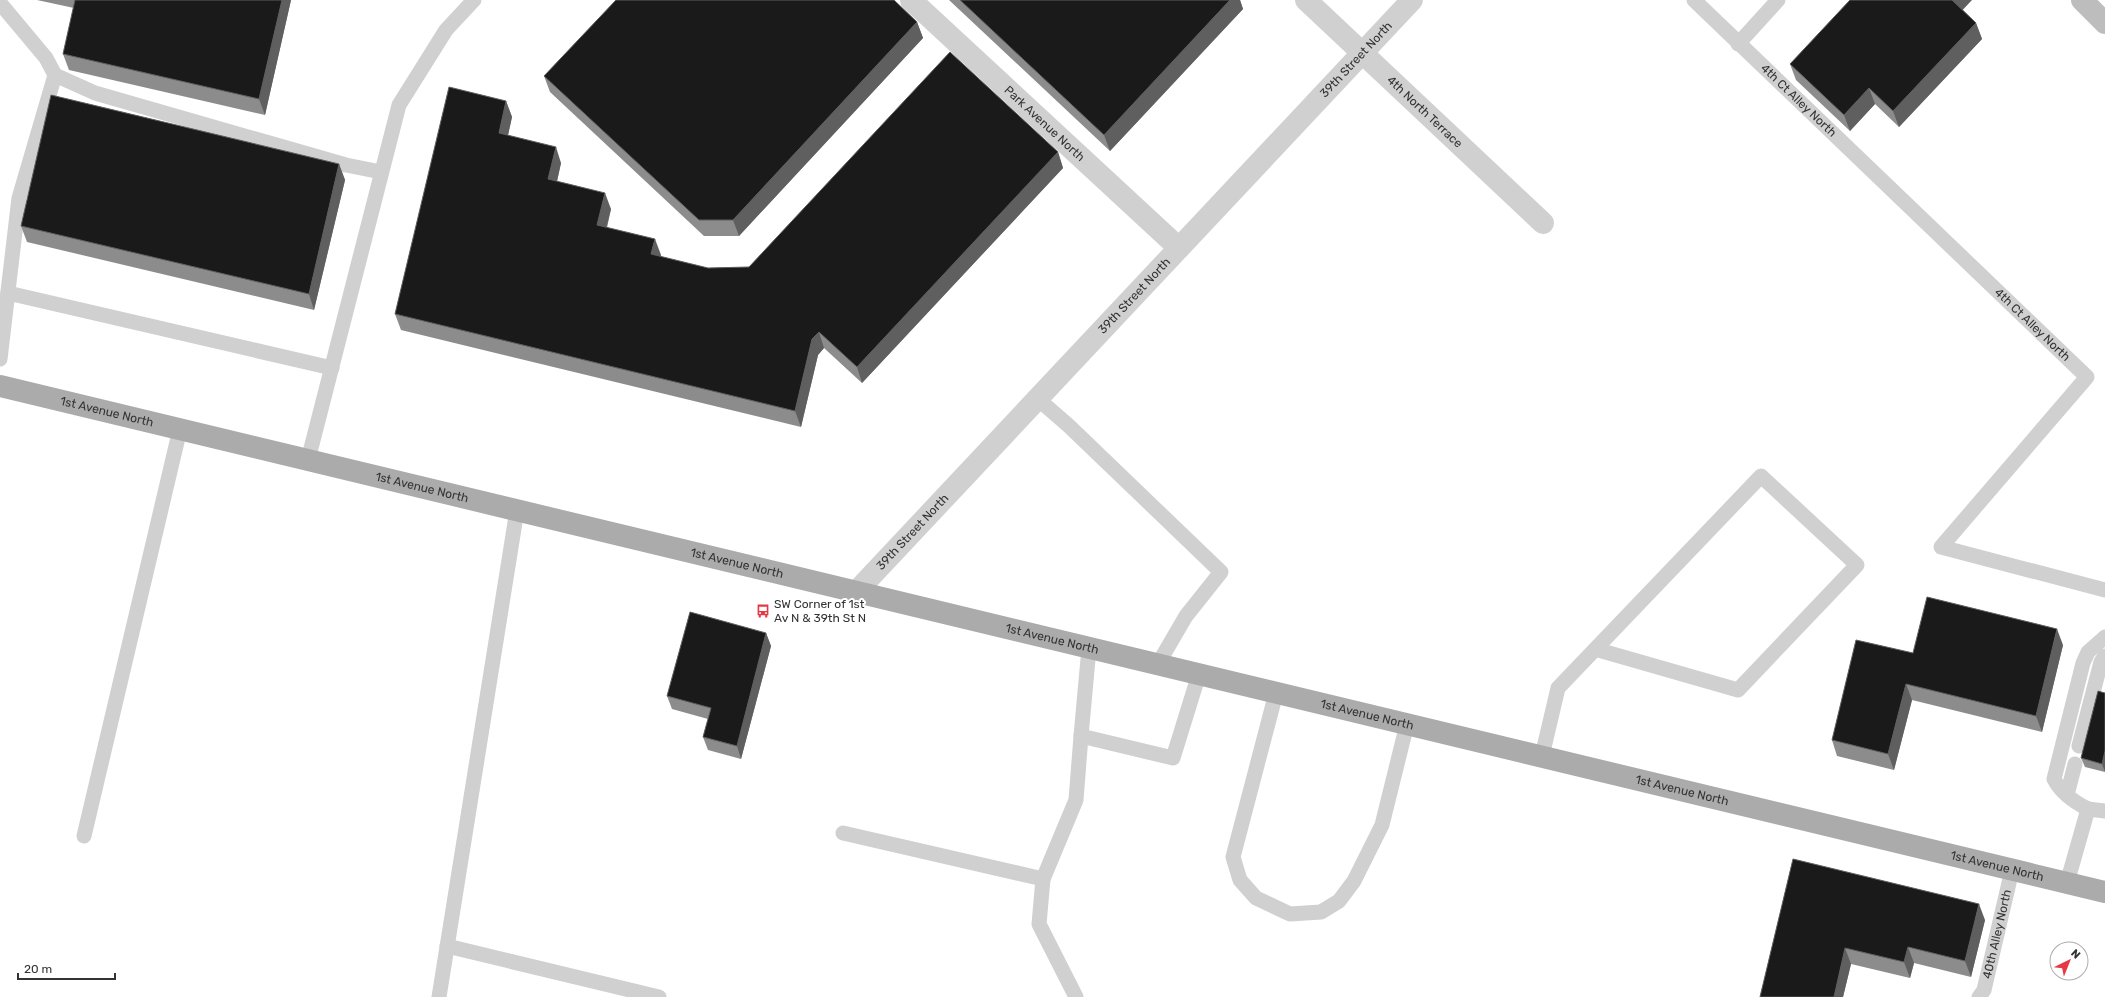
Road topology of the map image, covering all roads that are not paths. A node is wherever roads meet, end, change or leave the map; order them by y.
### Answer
1 (474, 0) edge
2 (911, 0) edge
3 (1306, 0) edge
4 (1412, 0) edge
5 (1694, 0) edge
6 (1778, 0) edge
7 (2082, 0) edge
8 (0, 4) edge
9 (2103, 17) edge
10 (1738, 44) junction
11 (1363, 52) junction
12 (55, 75) junction
13 (381, 172) junction
14 (1543, 223) dead end
15 (1179, 248) junction
16 (8, 293) junction
17 (0, 359) edge
18 (332, 368) junction
19 (0, 386) edge
20 (1038, 399) junction
21 (180, 429) junction
22 (308, 460) junction
23 (517, 510) junction
24 (857, 590) junction
25 (2105, 590) edge
26 (2105, 637) edge
27 (1089, 648) junction
28 (1595, 649) junction
29 (2105, 656) edge
30 (1158, 664) junction
31 (1199, 674) junction
32 (1276, 693) junction
33 (1407, 724) junction
34 (1081, 736) junction
35 (2080, 746) dead end
36 (1542, 756) junction
37 (2075, 764) dead end
38 (2067, 795) junction
39 (2088, 809) junction
40 (2105, 811) edge
41 (843, 832) dead end
42 (84, 836) dead end
43 (2012, 870) junction
44 (1043, 879) junction
45 (2067, 883) junction
46 (2105, 892) edge
47 (447, 946) junction
48 (439, 997) edge
49 (659, 997) edge
50 (1076, 997) edge
51 (1979, 997) edge

1 - 13 lane
2 - 15 street, Park Avenue North
3 - 11 street, 4th North Terrace
4 - 11 street, 39th Street North
5 - 10 lane, 4th Ct Alley North
6 - 10 lane
7 - 9 main road
8 - 12 lane
10 - 25 lane, 4th Ct Alley North
11 - 14 street, 4th North Terrace
11 - 15 street, 39th Street North
12 - 13 lane
12 - 16 lane
13 - 18 lane
15 - 20 street, 39th Street North
16 - 17 lane
16 - 18 lane
18 - 22 lane
19 - 21 main road, 1st Avenue North
20 - 24 street, 39th Street North
20 - 30 lane
21 - 22 main road, 1st Avenue North
21 - 42 lane
22 - 23 main road, 1st Avenue North
23 - 24 main road, 1st Avenue North
23 - 47 lane
24 - 27 main road, 1st Avenue North
26 - 38 lane
27 - 30 main road, 1st Avenue North
27 - 34 lane
28 - 28 lane
28 - 36 lane
29 - 35 lane
30 - 31 main road, 1st Avenue North
31 - 32 main road, 1st Avenue North
31 - 34 lane
32 - 33 main road, 1st Avenue North
32 - 33 lane
33 - 36 main road, 1st Avenue North
34 - 44 lane
36 - 43 main road, 1st Avenue North
37 - 38 lane
38 - 39 lane
39 - 40 lane
39 - 45 lane
41 - 44 lane
43 - 45 main road, 1st Avenue North
43 - 51 lane, 40th Alley North
44 - 50 lane
45 - 46 main road, 1st Avenue North
47 - 48 lane
47 - 49 lane

